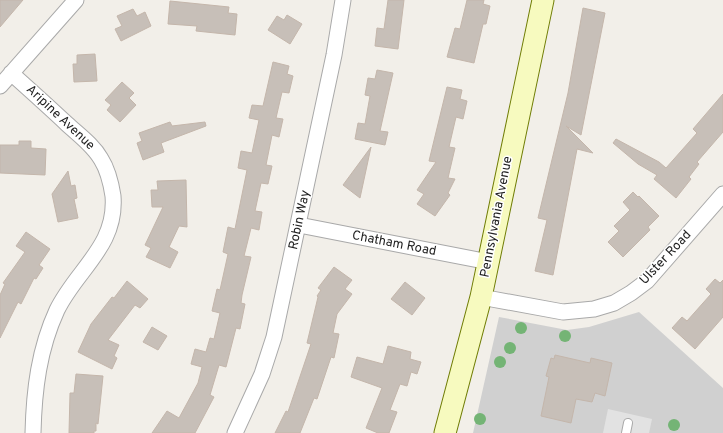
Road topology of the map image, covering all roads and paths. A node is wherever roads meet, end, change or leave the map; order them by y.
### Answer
1 (76, 0) edge
2 (343, 0) edge
3 (543, 0) edge
4 (11, 73) junction
5 (0, 86) edge
6 (723, 194) edge
7 (299, 225) junction
8 (489, 262) junction
9 (481, 297) junction
10 (628, 423) dead end
11 (33, 433) edge
12 (235, 433) edge
13 (445, 433) edge
14 (626, 433) edge

1 - 4 street
2 - 7 street, Robin Way
3 - 8 street, Pennsylvania Avenue
4 - 5 street
4 - 11 street, Aripine Avenue
6 - 9 street, Ulster Road
7 - 8 street, Chatham Road
7 - 12 street, Robin Way
8 - 9 street, Pennsylvania Avenue
9 - 13 street, Pennsylvania Avenue
10 - 14 lane

